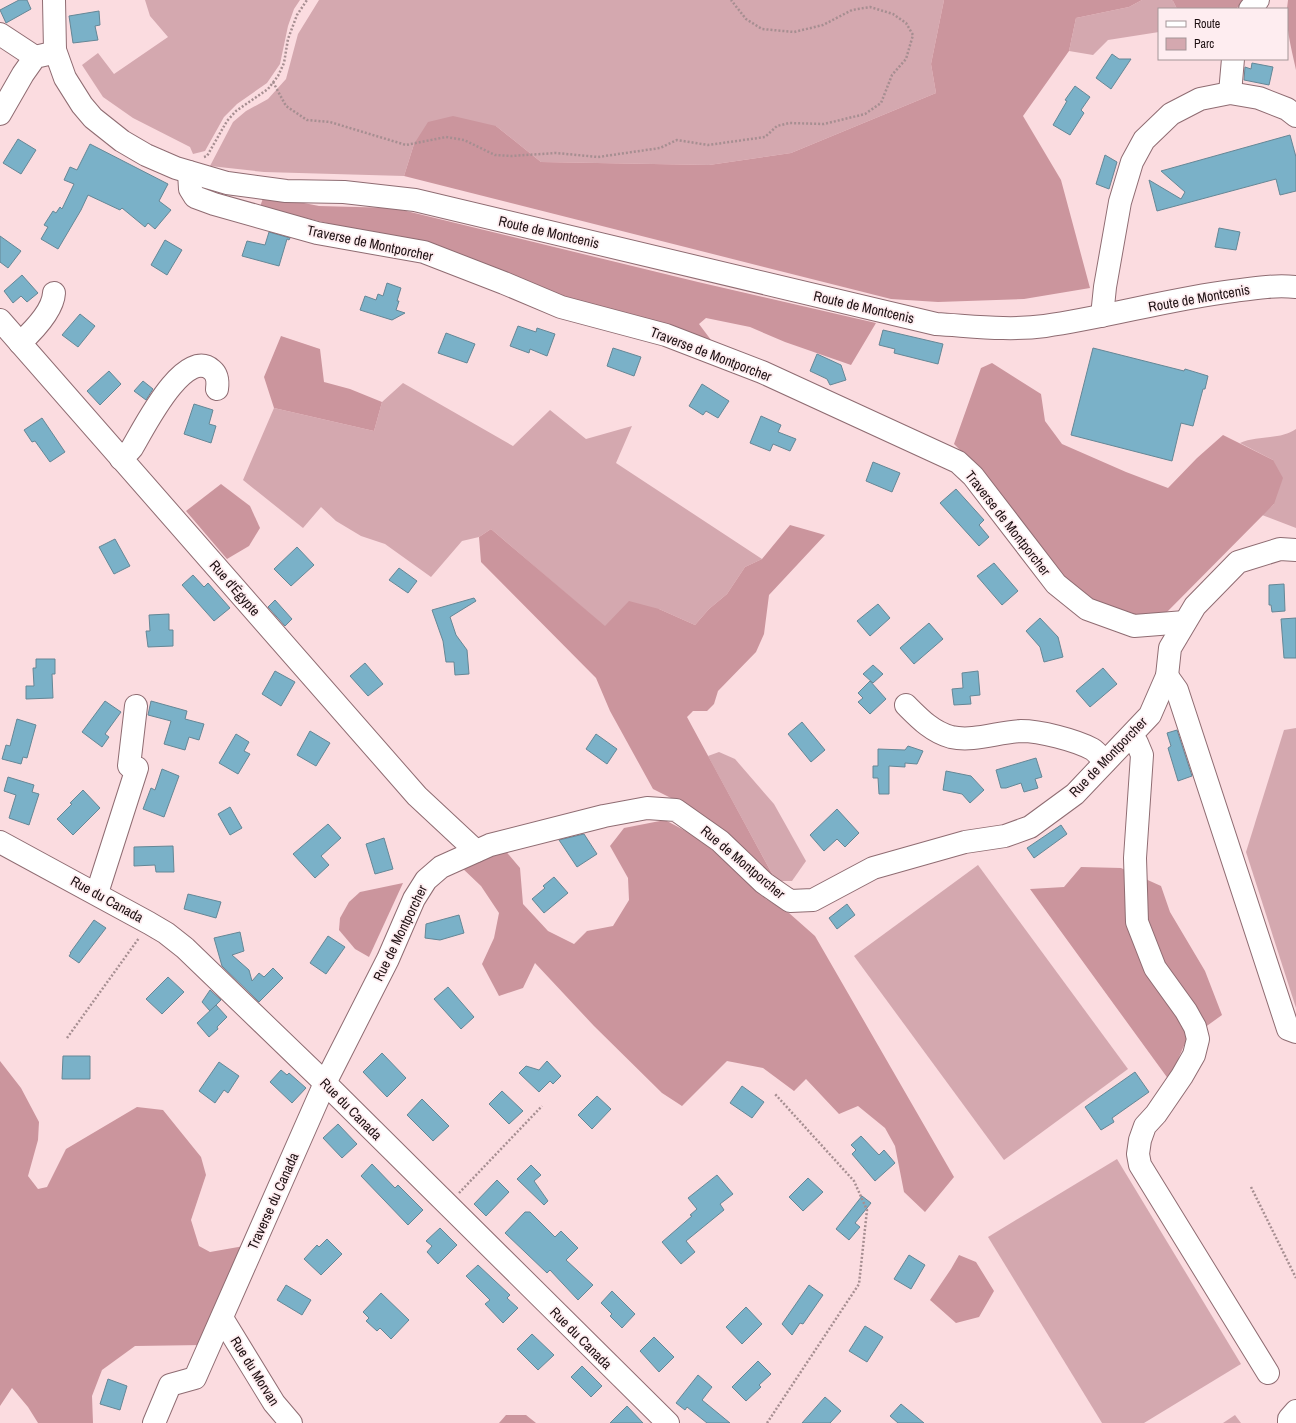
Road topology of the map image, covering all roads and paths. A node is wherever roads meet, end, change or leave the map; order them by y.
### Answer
1 (54, 0) edge
2 (307, 0) edge
3 (731, 0) edge
4 (1258, 0) edge
5 (1251, 8) edge
6 (0, 34) edge
7 (55, 45) junction
8 (35, 57) junction
9 (1233, 60) edge
10 (273, 82) junction
11 (1230, 93) junction
12 (0, 114) edge
13 (1296, 116) edge
14 (195, 165) junction
15 (1296, 287) edge
16 (54, 293) dead end
17 (1102, 316) junction
18 (0, 320) edge
19 (20, 343) junction
20 (217, 389) dead end
21 (121, 459) junction
22 (1296, 550) edge
23 (1186, 622) junction
24 (1167, 676) junction
25 (906, 705) dead end
26 (136, 706) dead end
27 (1131, 736) junction
28 (1105, 762) junction
29 (0, 842) edge
30 (476, 851) junction
31 (97, 893) junction
32 (150, 922) junction
33 (1296, 1032) edge
34 (67, 1038) dead end
35 (325, 1083) junction
36 (775, 1094) dead end
37 (542, 1106) dead end
38 (1251, 1187) dead end
39 (448, 1205) junction
40 (1296, 1278) edge
41 (222, 1318) junction
42 (1268, 1373) dead end
43 (1296, 1411) edge
44 (154, 1423) edge
45 (291, 1423) edge
46 (668, 1423) edge
47 (767, 1423) edge
48 (1289, 1423) edge

1 - 7 street, Route de Montcenis
2 - 10 path
3 - 10 path
4 - 5 street
6 - 8 street
7 - 8 street
7 - 14 street, Route de Montcenis
8 - 12 street
9 - 11 street
10 - 14 path
11 - 13 street
11 - 17 street
14 - 17 street, Route de Montcenis
14 - 23 street, Traverse de Montporcher
15 - 17 street, Route de Montcenis
16 - 19 street
18 - 19 street, Rue d'Égypte
19 - 21 street, Rue d'Égypte
20 - 21 street
21 - 30 street, Rue d'Égypte
22 - 23 street, Rue de Montporcher
23 - 24 street, Rue de Montporcher
24 - 27 street, Rue de Montporcher
24 - 33 street
25 - 28 street
26 - 31 street
27 - 28 street, Rue de Montporcher
27 - 42 street
28 - 30 street, Rue de Montporcher
29 - 31 street, Rue du Canada
30 - 35 street, Rue de Montporcher
31 - 32 street, Rue du Canada
32 - 34 path
32 - 35 street, Rue du Canada
35 - 39 street, Rue du Canada
35 - 41 street, Traverse du Canada
36 - 47 path
37 - 39 path
38 - 40 path
39 - 46 street, Rue du Canada
41 - 44 street, Traverse du Canada
41 - 45 street, Rue du Morvan
43 - 48 street

